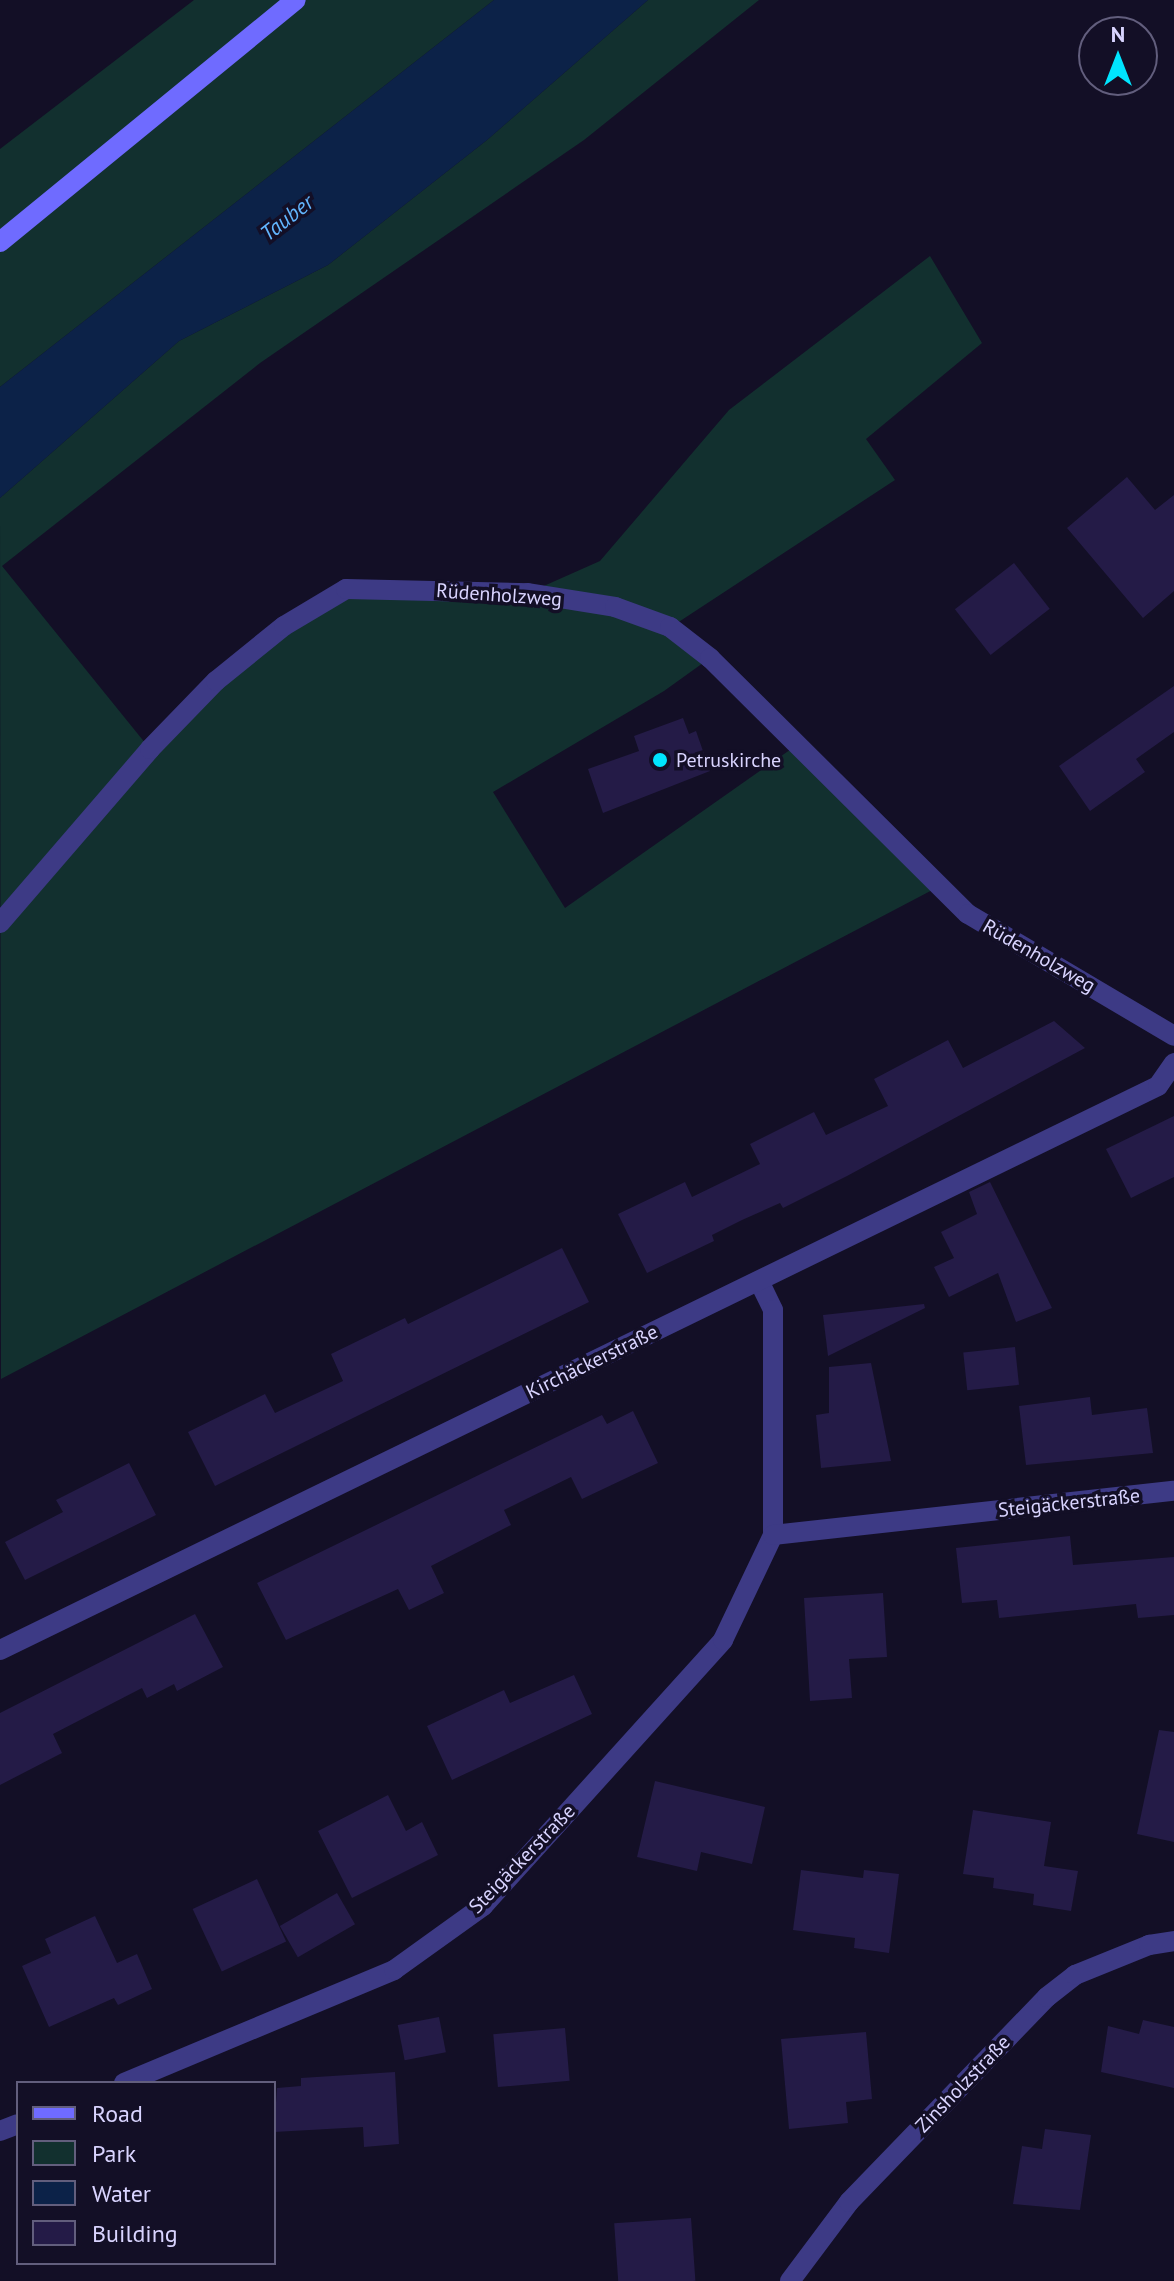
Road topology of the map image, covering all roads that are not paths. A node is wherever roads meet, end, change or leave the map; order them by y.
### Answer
1 (296, 0) edge
2 (0, 242) edge
3 (0, 923) edge
4 (1174, 1036) edge
5 (1174, 1063) edge
6 (759, 1281) junction
7 (1174, 1491) edge
8 (773, 1535) junction
9 (0, 1650) edge
10 (1174, 1941) edge
11 (129, 2081) edge
12 (790, 2281) edge

1 - 2 main road
3 - 4 street, Rüdenholzweg
5 - 6 street, Kirchäckerstraße
6 - 8 street, Steigäckerstraße
6 - 9 street, Kirchäckerstraße
7 - 8 street, Steigäckerstraße
8 - 11 street, Steigäckerstraße
10 - 12 street, Zinsholzstraße

